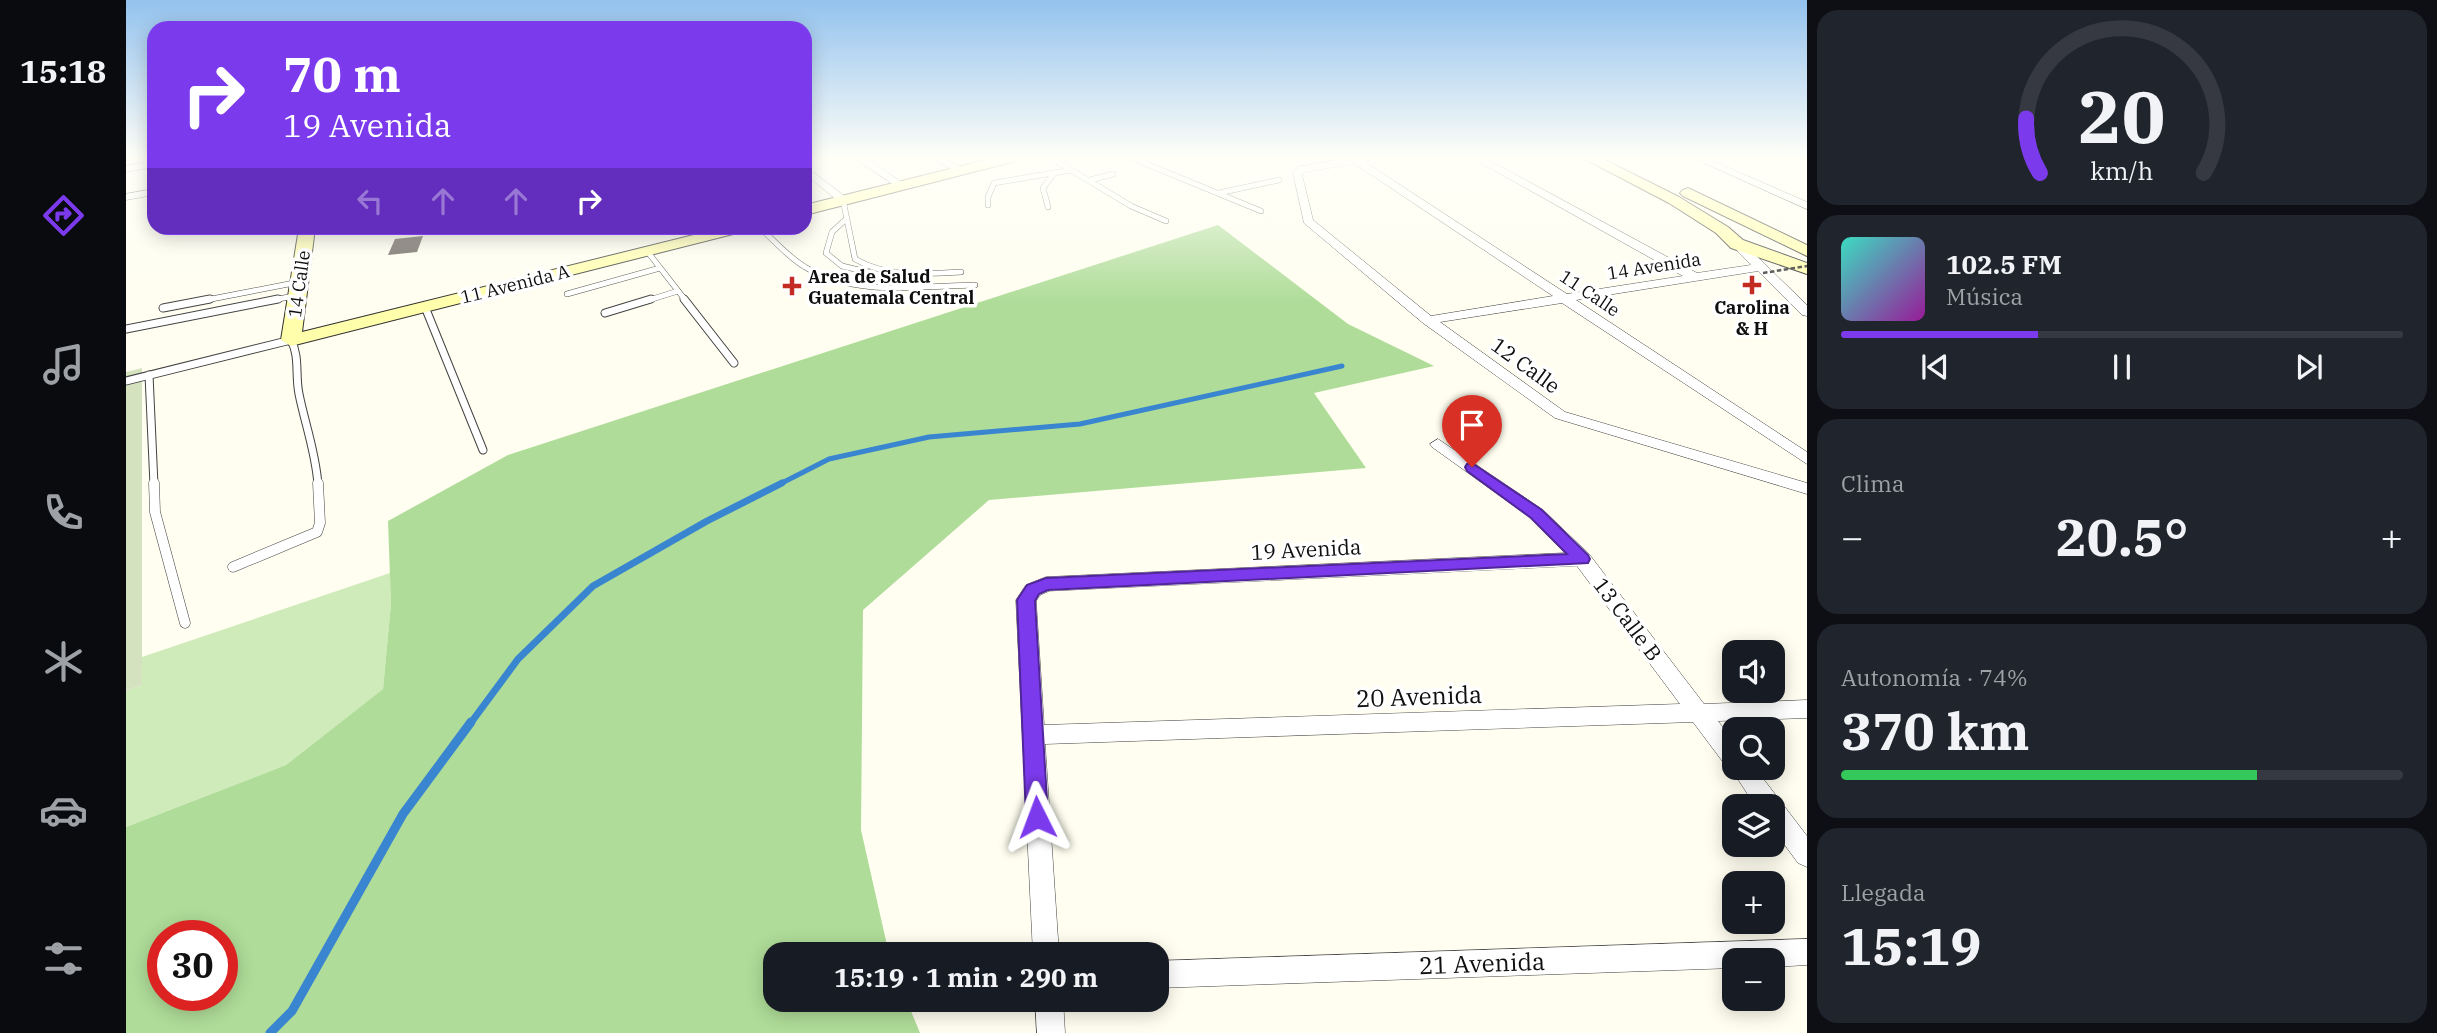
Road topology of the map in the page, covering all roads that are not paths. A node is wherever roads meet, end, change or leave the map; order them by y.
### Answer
1 (844, 206) edge
2 (1131, 206) edge
3 (1249, 206) edge
4 (1304, 206) edge
5 (1429, 206) edge
6 (1565, 206) edge
7 (1684, 206) edge
8 (1716, 206) edge
9 (1261, 211) dead end
10 (845, 220) junction
11 (1166, 221) dead end
12 (1761, 228) junction
13 (1722, 230) junction
14 (306, 235) edge
15 (712, 235) edge
16 (768, 235) edge
17 (1737, 244) junction
18 (647, 251) junction
19 (1807, 251) edge
20 (1807, 267) edge
21 (660, 268) junction
22 (1762, 270) junction
23 (961, 272) dead end
24 (901, 273) junction
25 (1696, 278) junction
26 (975, 285) dead end
27 (299, 288) junction
28 (678, 291) junction
29 (567, 294) dead end
30 (1565, 298) junction
31 (1802, 302) edge
32 (425, 307) junction
33 (163, 308) dead end
34 (1807, 312) edge
35 (605, 313) dead end
36 (1429, 320) junction
37 (126, 328) edge
38 (291, 340) junction
39 (734, 363) dead end
40 (149, 375) junction
41 (126, 381) edge
42 (1438, 444) dead end
43 (483, 450) dead end
44 (1807, 459) edge
45 (1807, 489) edge
46 (1582, 559) junction
47 (233, 567) dead end
48 (185, 623) dead end
49 (1807, 709) edge
50 (1699, 713) junction
51 (1032, 735) junction
52 (1722, 744) edge
53 (1785, 826) edge
54 (1807, 855) edge
55 (1045, 942) edge
56 (1807, 952) edge
57 (1169, 975) edge
58 (1050, 1012) edge
59 (1051, 1033) edge

1 - 10 lane
2 - 11 lane
3 - 9 lane
4 - 36 street, 12 Calle
5 - 30 street, 11 Calle
6 - 25 street
7 - 13 street
8 - 12 street
10 - 24 lane
10 - 24 lane
12 - 13 street
12 - 19 street
13 - 17 street
14 - 27 street, 14 Calle
15 - 18 street, 11 Avenida A
16 - 26 lane
17 - 20 street
17 - 22 street
18 - 21 lane
18 - 32 street, 11 Avenida A
21 - 28 lane
21 - 29 lane
22 - 25 street, 14 Avenida
22 - 31 street
23 - 24 lane
25 - 30 street, 14 Avenida
27 - 33 lane
27 - 37 lane
27 - 38 street, 14 Calle
28 - 35 lane
28 - 39 lane
30 - 36 street, 14 Avenida
30 - 44 street, 11 Calle
31 - 34 street
32 - 38 street, 11 Avenida A
32 - 43 lane
36 - 45 street, 12 Calle
38 - 40 lane
38 - 47 lane
40 - 41 lane
40 - 48 lane
42 - 46 street, 13 Calle B
46 - 50 street, 13 Calle B
46 - 51 street, 19 Avenida
49 - 50 street, 20 Avenida
50 - 51 street, 20 Avenida
50 - 52 street, 13 Calle B
51 - 55 street
53 - 54 street
56 - 57 street, 21 Avenida
58 - 59 street

